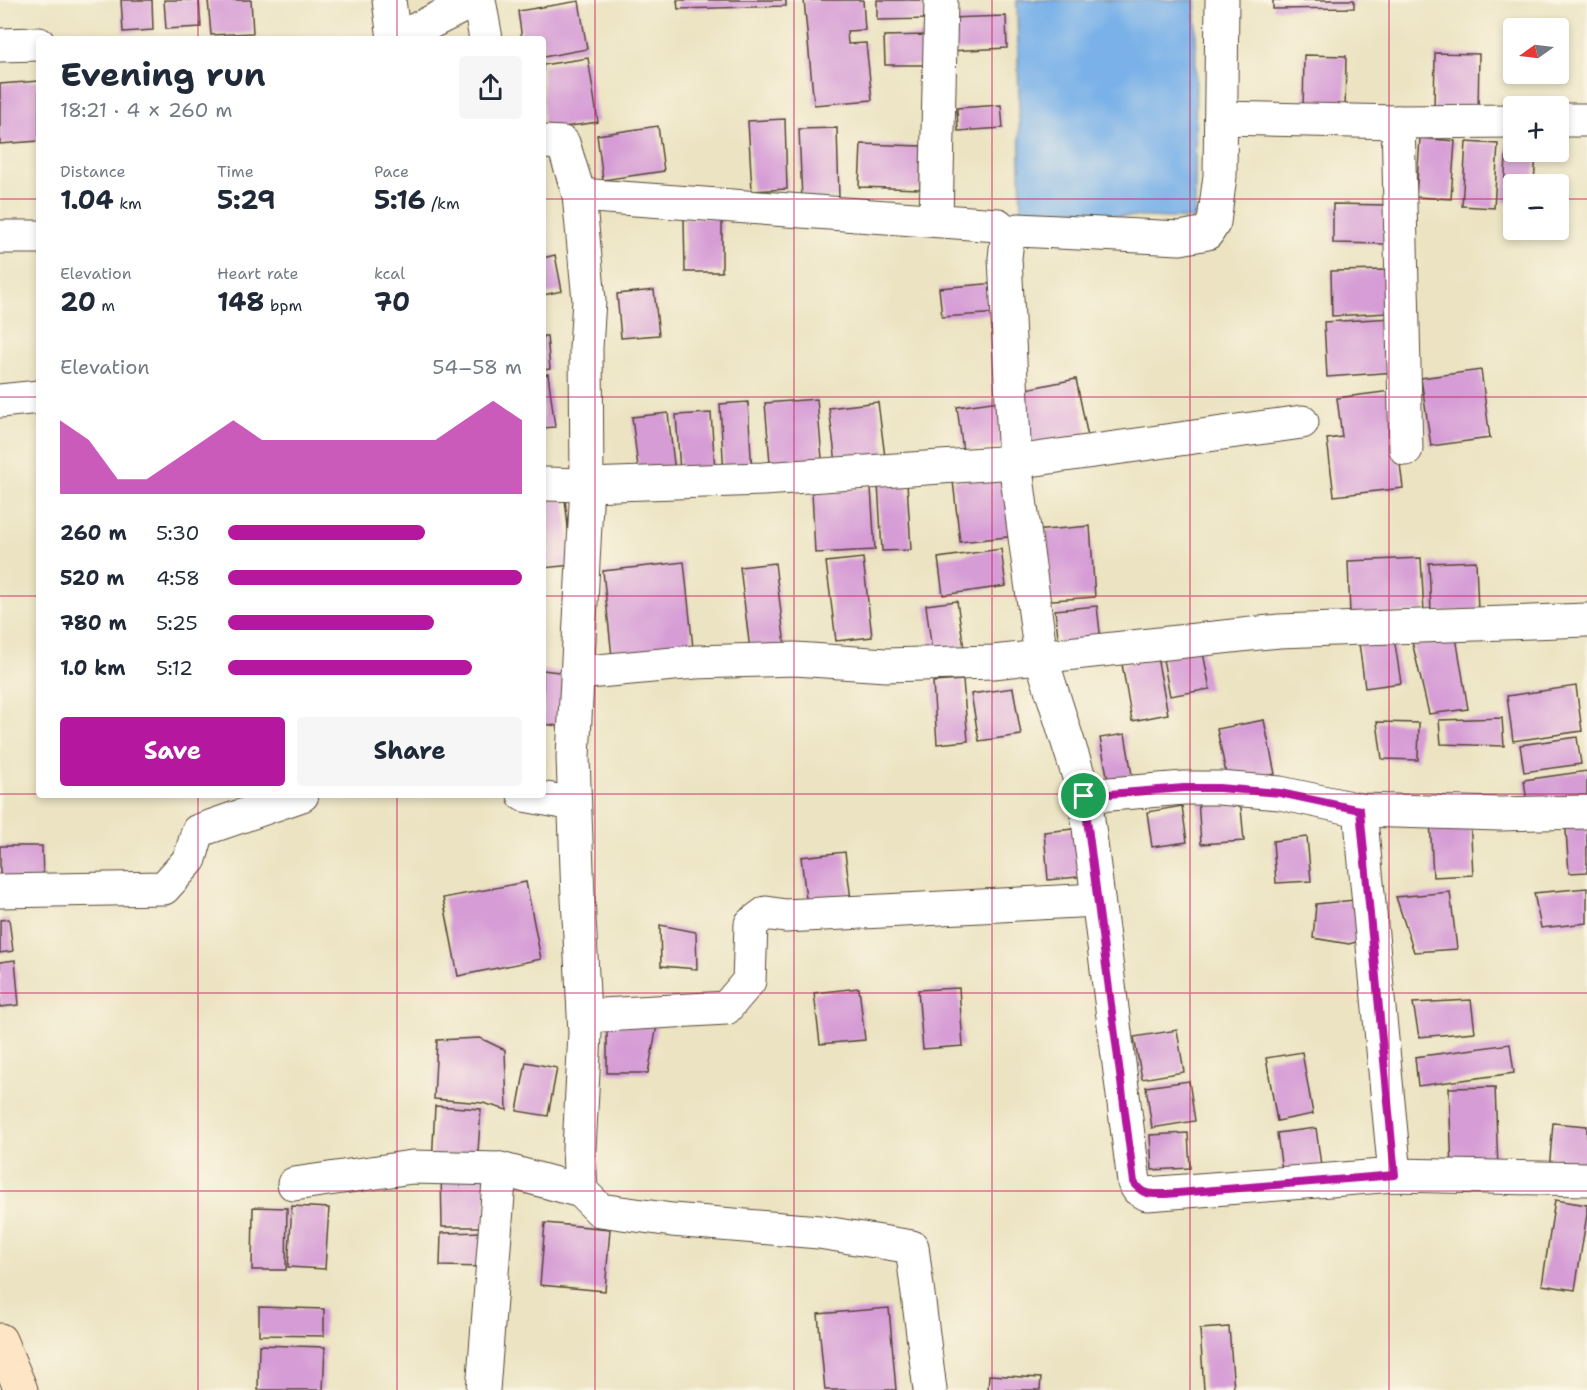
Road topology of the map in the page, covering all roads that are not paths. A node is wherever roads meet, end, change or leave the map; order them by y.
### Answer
1 (390, 0) edge
2 (477, 0) edge
3 (941, 0) edge
4 (1222, 0) edge
5 (396, 36) edge
6 (402, 36) edge
7 (485, 36) edge
8 (36, 44) edge
9 (0, 45) edge
10 (1221, 118) junction
11 (1569, 120) edge
12 (1587, 120) edge
13 (1503, 121) edge
14 (1398, 122) junction
15 (546, 142) edge
16 (579, 195) junction
17 (936, 220) junction
18 (998, 225) dead end
19 (0, 237) edge
20 (36, 237) edge
21 (36, 397) edge
22 (0, 401) edge
23 (1302, 422) dead end
24 (1406, 449) dead end
25 (1015, 462) junction
26 (546, 484) edge
27 (587, 485) junction
28 (1587, 620) edge
29 (1041, 657) junction
30 (577, 673) junction
31 (1084, 796) junction
32 (293, 798) edge
33 (541, 798) edge
34 (574, 804) junction
35 (1360, 810) junction
36 (1587, 812) edge
37 (0, 891) edge
38 (1097, 900) junction
39 (585, 1016) junction
40 (500, 1169) junction
41 (1395, 1175) junction
42 (1587, 1179) edge
43 (294, 1184) dead end
44 (581, 1191) junction
45 (0, 1340) edge
46 (21, 1390) edge
47 (483, 1390) edge
48 (930, 1390) edge

1 - 5 street
2 - 6 street
2 - 7 street
3 - 17 street
4 - 10 street
8 - 9 street
10 - 14 street
10 - 25 street
11 - 12 street
13 - 14 street
14 - 24 street
15 - 16 street
16 - 17 street
16 - 27 street
17 - 18 street
19 - 20 street
21 - 22 street
23 - 25 street
25 - 27 street
25 - 29 street
26 - 27 street
27 - 30 street
28 - 29 street
29 - 30 street
29 - 31 street
30 - 34 street
31 - 35 street
31 - 38 street
32 - 37 street
33 - 34 street
34 - 39 street
35 - 36 street
35 - 41 street
38 - 39 street
38 - 41 street
39 - 44 street
40 - 43 street
40 - 44 street
40 - 47 street
41 - 42 street
44 - 48 street
45 - 46 main road

